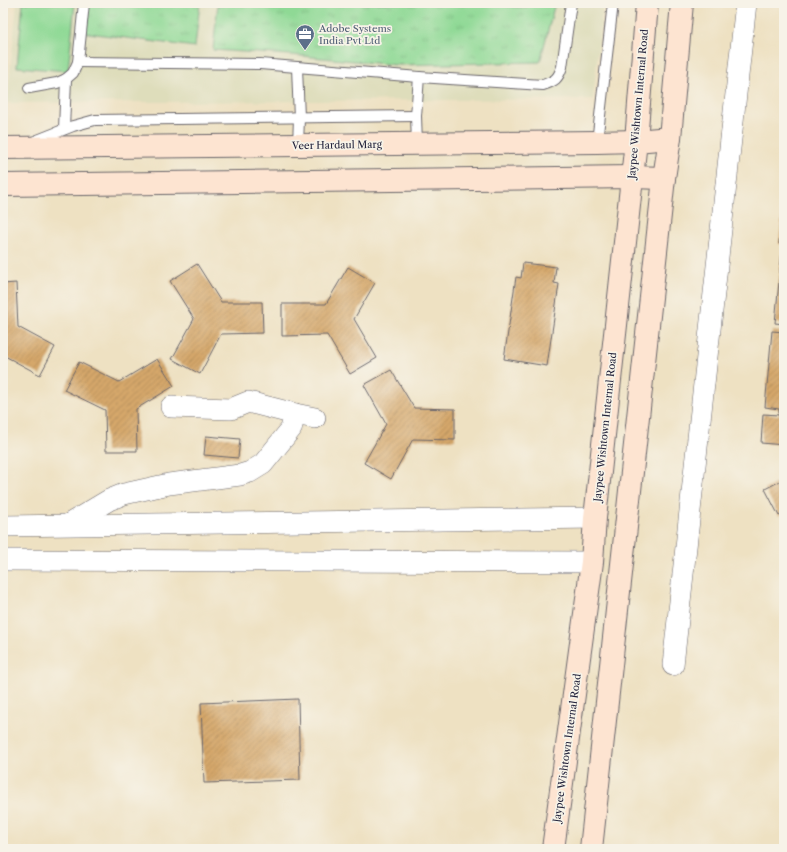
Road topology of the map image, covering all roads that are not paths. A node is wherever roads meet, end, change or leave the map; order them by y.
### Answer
1 (84, 3) edge
2 (571, 3) edge
3 (613, 3) edge
4 (647, 3) edge
5 (682, 3) edge
6 (746, 3) edge
7 (78, 62) junction
8 (297, 67) junction
9 (419, 77) junction
10 (66, 79) junction
11 (29, 88) dead end
12 (416, 116) junction
13 (299, 118) junction
14 (64, 129) junction
15 (670, 138) junction
16 (636, 141) junction
17 (597, 142) junction
18 (417, 144) junction
19 (298, 145) junction
20 (11, 148) edge
21 (631, 177) junction
22 (664, 178) junction
23 (3, 185) edge
24 (171, 407) dead end
25 (295, 414) junction
26 (315, 418) dead end
27 (595, 518) junction
28 (68, 525) junction
29 (3, 526) edge
30 (3, 560) edge
31 (592, 562) junction
32 (673, 665) dead end
33 (552, 849) edge
34 (591, 849) edge

1 - 7 lane
2 - 9 lane
3 - 17 lane
4 - 16 street, Jaypee Wishtown Internal Road
5 - 15 street
6 - 32 street
7 - 8 lane
7 - 10 lane
8 - 9 lane
8 - 13 lane
9 - 12 lane
10 - 11 lane
10 - 14 lane
12 - 13 lane
12 - 18 lane
13 - 14 lane
13 - 19 lane
14 - 20 lane
15 - 16 street, Veer Hardaul Marg
15 - 22 street
16 - 17 street, Veer Hardaul Marg
16 - 21 street, Jaypee Wishtown Internal Road
17 - 18 street, Veer Hardaul Marg
18 - 19 street, Veer Hardaul Marg
19 - 20 street, Veer Hardaul Marg
21 - 22 street
21 - 23 street
21 - 27 street, Jaypee Wishtown Internal Road
22 - 34 street
24 - 25 street
25 - 26 street
25 - 28 street
27 - 28 street
27 - 31 street, Jaypee Wishtown Internal Road
28 - 29 street
30 - 31 street
31 - 33 street, Jaypee Wishtown Internal Road

